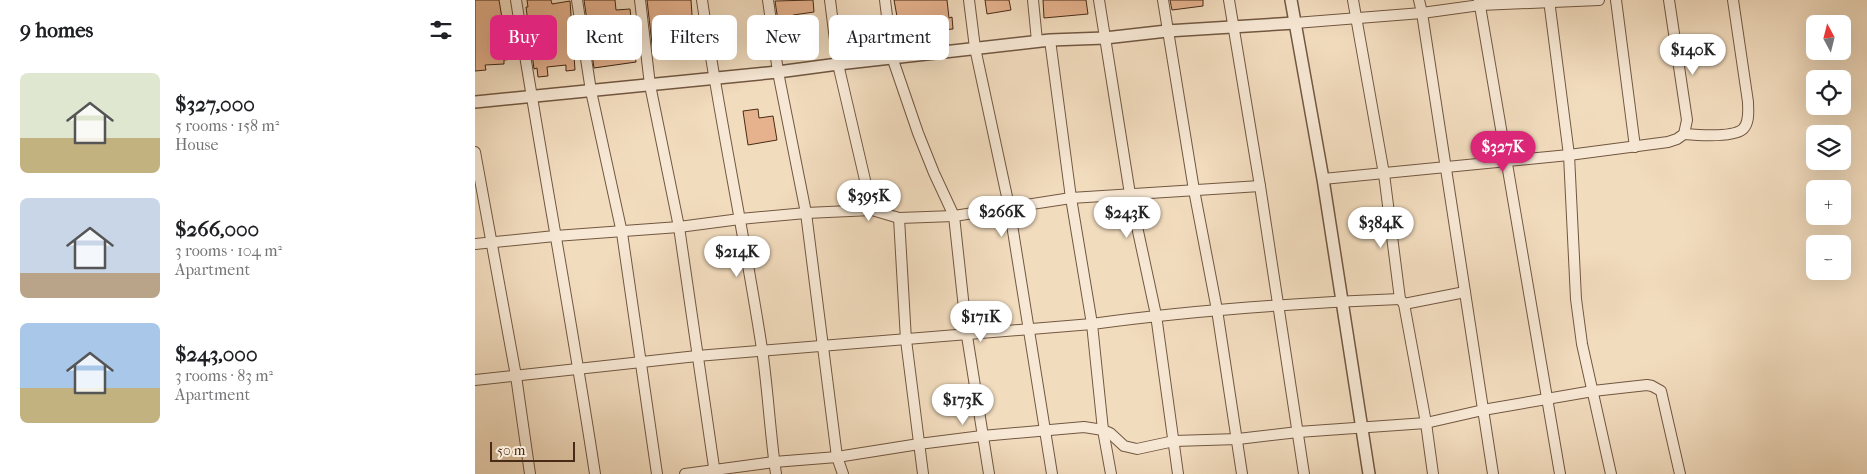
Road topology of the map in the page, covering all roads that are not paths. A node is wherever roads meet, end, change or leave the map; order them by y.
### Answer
1 (516, 0) edge
2 (577, 0) edge
3 (640, 0) edge
4 (701, 0) edge
5 (768, 0) edge
6 (830, 0) edge
7 (885, 0) edge
8 (969, 0) edge
9 (1033, 0) edge
10 (1099, 0) edge
11 (1163, 0) edge
12 (1229, 0) edge
13 (1291, 0) edge
14 (1353, 0) edge
15 (1419, 0) edge
16 (1599, 0) edge
17 (1616, 0) edge
18 (1669, 0) edge
19 (1733, 0) edge
20 (1549, 1) edge
21 (1480, 3) edge
22 (1422, 13) junction
23 (887, 15) edge
24 (1356, 19) junction
25 (1295, 23) junction
26 (1235, 26) junction
27 (1167, 31) junction
28 (1105, 38) junction
29 (1050, 40) junction
30 (1037, 42) junction
31 (975, 48) junction
32 (949, 51) edge
33 (868, 60) edge
34 (892, 60) edge
35 (837, 64) junction
36 (779, 72) junction
37 (713, 79) junction
38 (650, 85) junction
39 (591, 91) junction
40 (531, 97) junction
41 (475, 102) edge
42 (1683, 134) junction
43 (1635, 147) junction
44 (475, 152) edge
45 (1569, 154) junction
46 (1506, 160) junction
47 (1445, 168) junction
48 (1384, 174) junction
49 (1323, 179) junction
50 (1260, 186) junction
51 (1194, 190) junction
52 (1130, 194) junction
53 (1071, 198) junction
54 (1009, 206) junction
55 (872, 210) junction
56 (806, 213) junction
57 (955, 216) junction
58 (899, 218) junction
59 (740, 219) junction
60 (679, 227) junction
61 (621, 233) junction
62 (555, 236) junction
63 (493, 242) junction
64 (475, 244) edge
65 (1465, 292) junction
66 (1341, 301) junction
67 (1402, 302) junction
68 (1278, 305) junction
69 (1217, 310) junction
70 (1156, 315) junction
71 (1092, 324) junction
72 (1029, 329) junction
73 (967, 336) junction
74 (906, 340) junction
75 (822, 345) junction
76 (762, 351) junction
77 (697, 356) junction
78 (641, 362) junction
79 (579, 369) junction
80 (516, 376) junction
81 (475, 380) edge
82 (1593, 391) junction
83 (1547, 400) junction
84 (1483, 410) junction
85 (1426, 423) junction
86 (1362, 428) junction
87 (1103, 430) junction
88 (1044, 431) junction
89 (1299, 432) junction
90 (982, 436) junction
91 (1238, 439) junction
92 (1174, 441) junction
93 (919, 444) junction
94 (837, 457) junction
95 (774, 462) junction
96 (715, 472) edge
97 (530, 474) edge
98 (595, 474) edge
99 (657, 474) edge
100 (685, 474) edge
101 (775, 474) edge
102 (843, 474) edge
103 (923, 474) edge
104 (989, 474) edge
105 (1052, 474) edge
106 (1111, 474) edge
107 (1179, 474) edge
108 (1242, 474) edge
109 (1304, 474) edge
110 (1369, 474) edge
111 (1433, 474) edge
112 (1493, 474) edge
113 (1560, 474) edge
114 (1611, 474) edge
115 (1680, 474) edge

1 - 40 street
2 - 39 street
3 - 38 street
4 - 37 street
5 - 36 street
6 - 35 street
7 - 23 street
8 - 31 street
9 - 30 street
10 - 28 street
11 - 27 street
12 - 26 street
13 - 25 street
14 - 24 street
15 - 22 street
16 - 20 street
17 - 43 street
18 - 42 street
19 - 42 street
20 - 21 street
20 - 45 street
21 - 22 street
21 - 46 street
22 - 24 street
22 - 47 street
24 - 25 street
24 - 48 street
25 - 26 street
25 - 49 street
26 - 27 street
26 - 50 street
27 - 28 street
27 - 51 street
28 - 29 street
28 - 52 street
29 - 30 street
29 - 53 street
30 - 31 street
31 - 32 street
31 - 54 street
33 - 35 street
34 - 57 street
35 - 36 street
35 - 55 street
36 - 37 street
36 - 56 street
37 - 38 street
37 - 59 street
38 - 39 street
38 - 60 street
39 - 40 street
39 - 61 street
40 - 41 street
40 - 62 street
42 - 43 street
43 - 45 street
44 - 63 street
45 - 46 street
45 - 82 street
46 - 47 street
46 - 83 street
47 - 48 street
47 - 65 street
48 - 49 street
48 - 67 street
49 - 66 street
50 - 51 street
50 - 68 street
51 - 52 street
51 - 69 street
52 - 53 street
52 - 70 street
53 - 54 street
53 - 71 street
54 - 57 street
54 - 72 street
55 - 56 street
55 - 58 street
56 - 59 street
56 - 75 street
57 - 58 street
57 - 73 street
58 - 74 street
59 - 60 street
59 - 76 street
60 - 61 street
60 - 77 street
61 - 62 street
61 - 78 street
62 - 63 street
62 - 79 street
63 - 64 street
63 - 80 street
65 - 67 street
65 - 84 street
66 - 67 street
66 - 68 street
66 - 86 street
67 - 85 street
68 - 69 street
68 - 89 street
69 - 70 street
69 - 91 street
70 - 71 street
70 - 92 street
71 - 72 street
71 - 87 street
72 - 73 street
72 - 88 street
73 - 74 street
73 - 90 street
74 - 75 street
74 - 93 street
75 - 76 street
75 - 94 street
76 - 77 street
76 - 95 street
77 - 78 street
77 - 96 street
78 - 79 street
78 - 99 street
79 - 80 street
79 - 98 street
80 - 81 street
80 - 97 street
82 - 83 street
82 - 114 street
82 - 115 street
83 - 84 street
83 - 113 street
84 - 85 street
84 - 112 street
85 - 86 street
85 - 111 street
86 - 89 street
86 - 110 street
87 - 88 street
87 - 92 street
87 - 106 street
88 - 90 street
88 - 105 street
89 - 91 street
89 - 109 street
90 - 93 street
90 - 104 street
91 - 92 street
91 - 108 street
92 - 107 street
93 - 94 street
93 - 103 street
94 - 95 street
94 - 102 street
95 - 96 street
95 - 101 street
96 - 100 street

